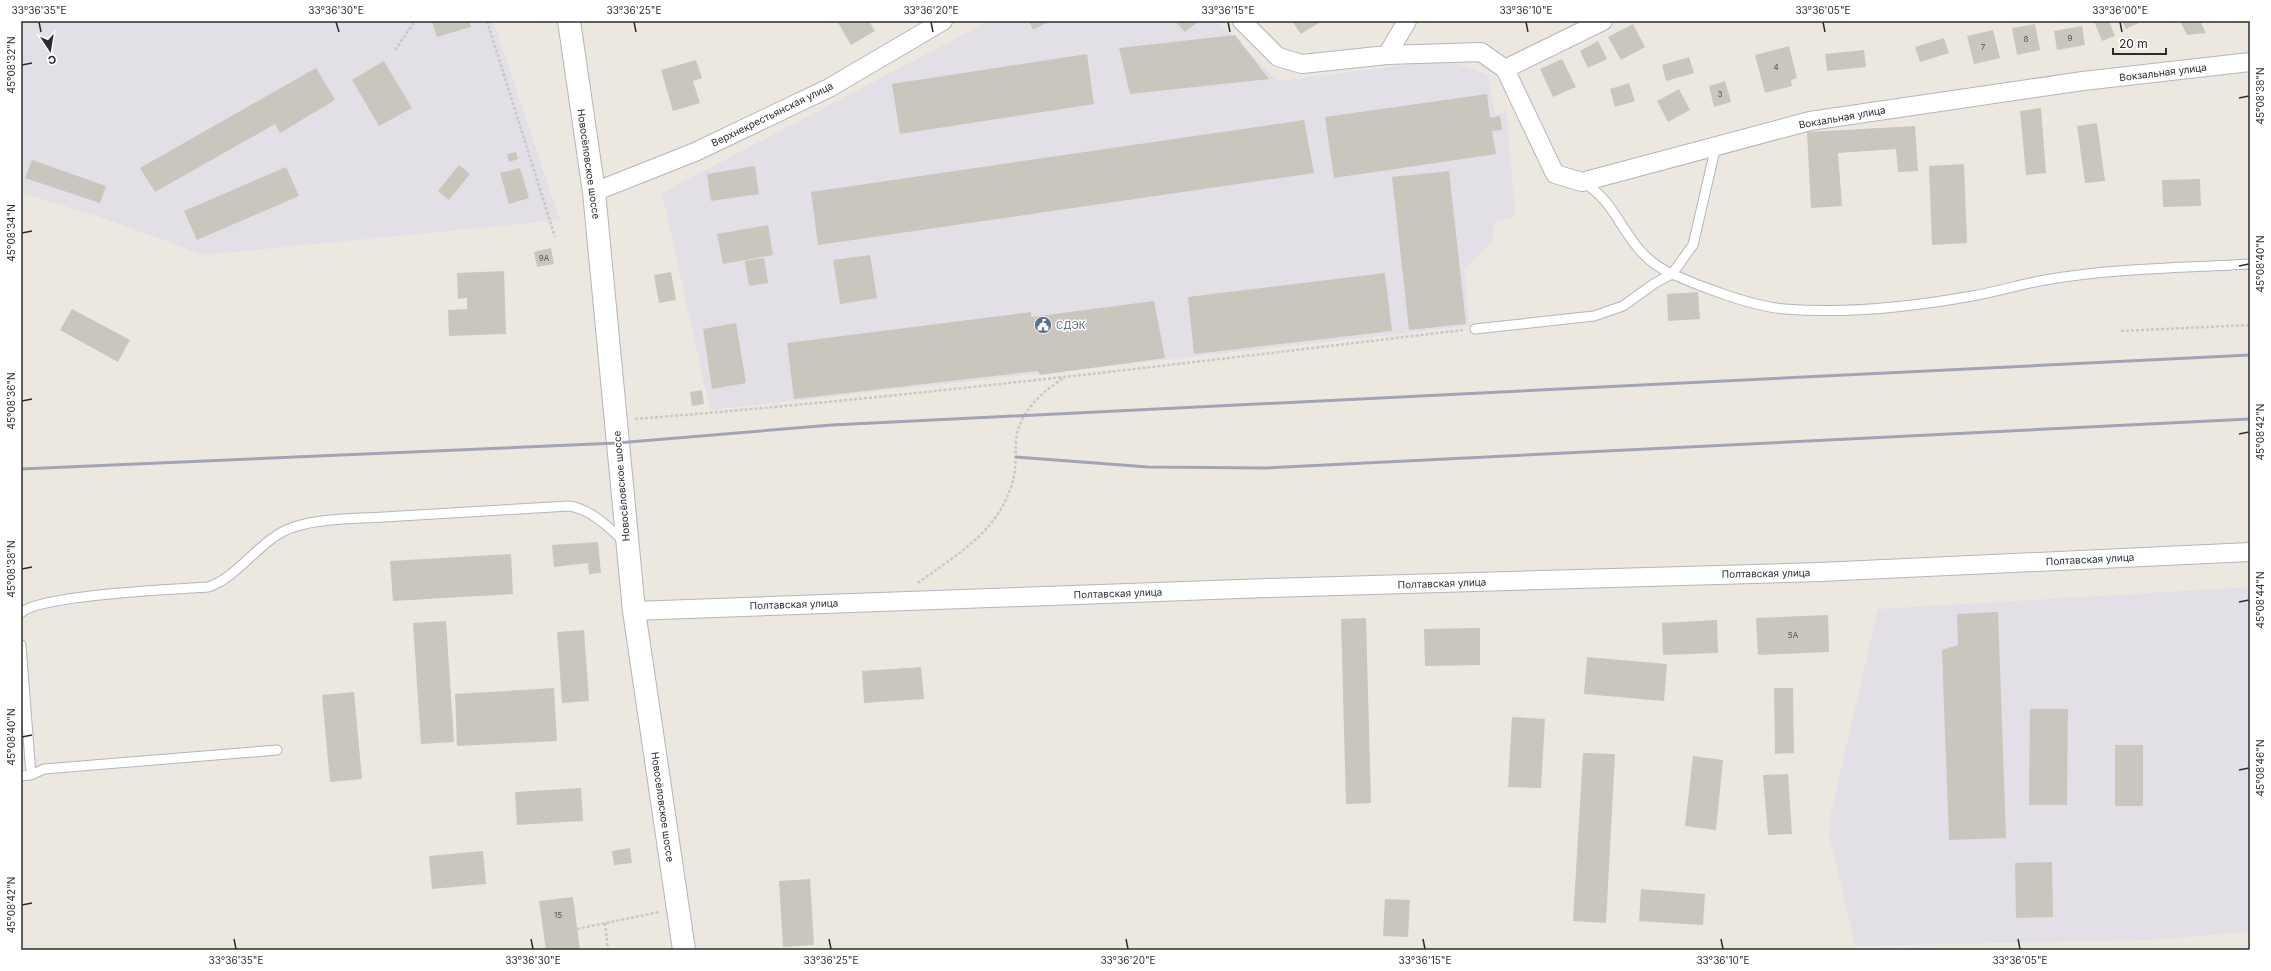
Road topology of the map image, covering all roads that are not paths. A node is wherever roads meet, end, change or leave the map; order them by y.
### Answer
1 (569, 21) edge
2 (943, 21) edge
3 (1242, 21) edge
4 (1407, 21) edge
5 (1603, 21) edge
6 (1387, 55) junction
7 (2250, 62) edge
8 (1505, 69) junction
9 (1716, 146) junction
10 (1582, 182) junction
11 (594, 192) junction
12 (2250, 264) edge
13 (1672, 274) junction
14 (1475, 329) road end
15 (627, 543) junction
16 (2250, 552) edge
17 (634, 611) junction
18 (21, 613) edge
19 (21, 644) edge
20 (277, 750) dead end
21 (31, 775) junction
22 (21, 776) edge
23 (684, 950) edge

1 - 11 main road, Новосёловское шоссе
2 - 11 street, Верхнекрестьянская улица
3 - 6 street
4 - 6 street
5 - 8 street
6 - 8 street
7 - 9 street, Вокзальная улица
8 - 10 street
9 - 10 street, Вокзальная улица
9 - 13 lane
10 - 13 lane
11 - 15 main road, Новосёловское шоссе
12 - 13 lane
13 - 14 lane
15 - 17 main road, Новосёловское шоссе
15 - 18 lane
16 - 17 street, Полтавская улица
17 - 23 main road, Новосёловское шоссе
19 - 21 lane
20 - 21 lane
21 - 22 lane

